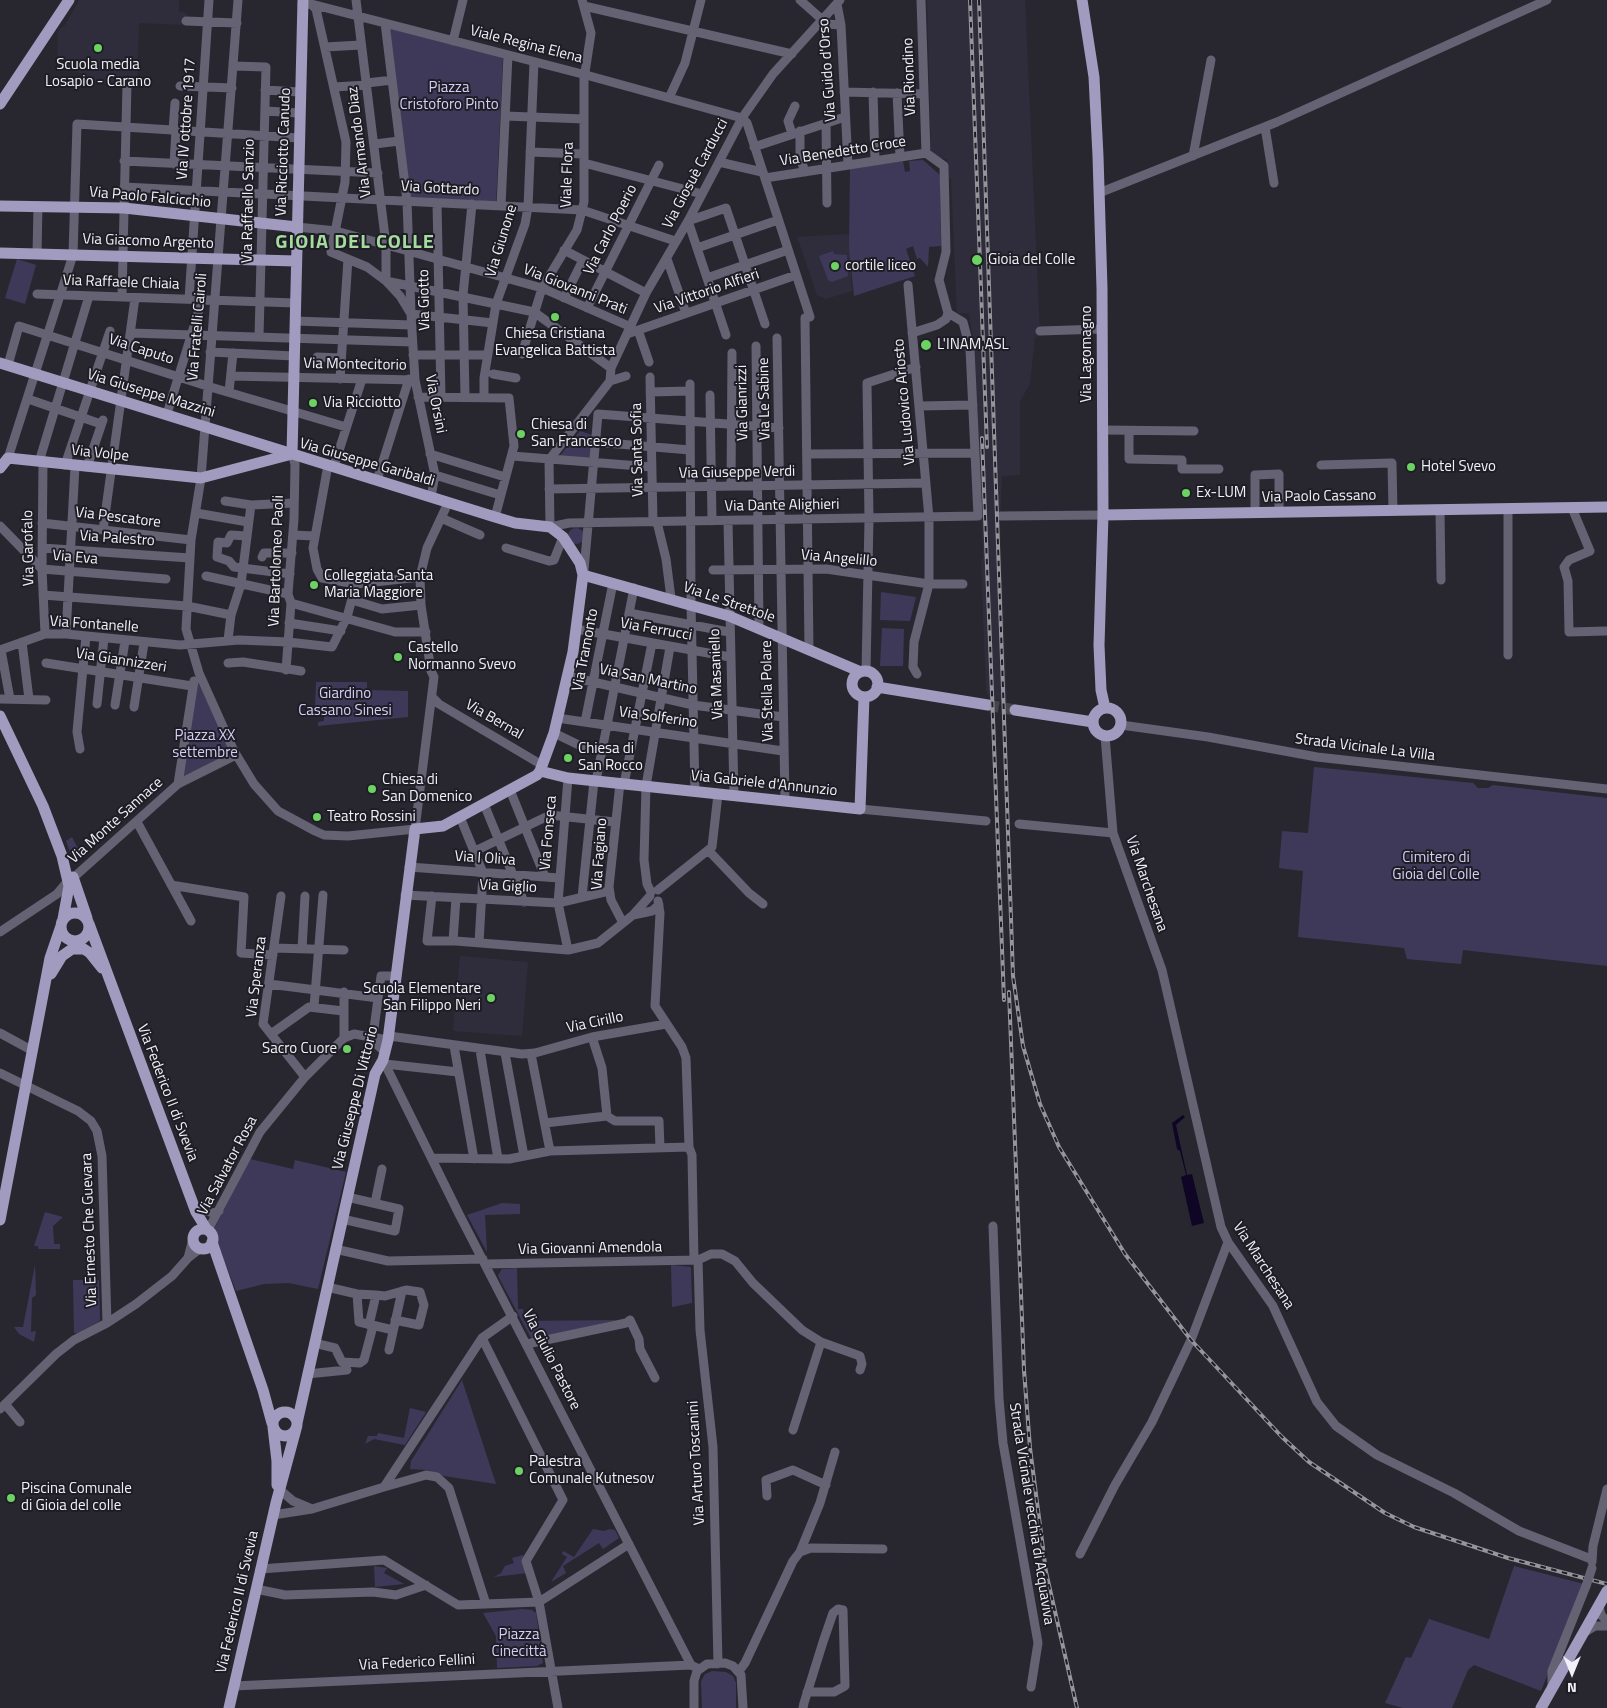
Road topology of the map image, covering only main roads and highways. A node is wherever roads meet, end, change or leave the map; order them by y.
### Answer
1 (69, 0) edge
2 (1082, 0) edge
3 (305, 3) edge
4 (0, 104) edge
5 (0, 206) edge
6 (297, 227) junction
7 (0, 253) edge
8 (296, 261) junction
9 (4, 364) edge
10 (292, 454) junction
11 (0, 468) edge
12 (201, 478) joint
13 (1607, 507) edge
14 (1103, 515) junction
15 (583, 575) junction
16 (863, 672) junction
17 (877, 687) junction
18 (864, 697) junction
19 (988, 705) tunnel mouth
20 (1105, 708) junction
21 (1015, 710) tunnel mouth
22 (0, 716) edge
23 (1093, 722) junction
24 (541, 768) junction
25 (73, 892) junction
26 (88, 921) junction
27 (62, 923) junction
28 (76, 944) junction
29 (47, 982) junction
30 (111, 985) junction
31 (2, 1198) edge
32 (196, 1210) junction
33 (0, 1220) edge
34 (207, 1230) junction
35 (193, 1238) junction
36 (205, 1246) junction
37 (263, 1390) junction
38 (300, 1401) junction
39 (284, 1412) junction
40 (272, 1425) junction
41 (297, 1426) junction
42 (276, 1503) junction
43 (1604, 1601) edge
44 (229, 1708) edge
45 (1541, 1708) edge

1 - 4 main road
2 - 14 main road, Via Lagomagno
3 - 6 main road, Via Ricciotto Canudo
5 - 6 main road, Via Paolo Falcicchio
6 - 8 main road, Via Ricciotto Canudo
7 - 8 main road, Via Giacomo Argento
8 - 10 main road, Via Ricciotto Canudo
9 - 10 main road, Via Giuseppe Mazzini
10 - 12 main road, Via Giuseppe Garibaldi
10 - 15 main road, Via Giuseppe Garibaldi
11 - 12 main road, Via Volpe
13 - 14 main road, Via Paolo Cassano
14 - 20 main road, Via Lagomagno
15 - 16 main road, Via Le Strettole
15 - 24 main road
16 - 17 main road
16 - 18 main road
17 - 18 main road
17 - 19 main road
18 - 24 main road, Via Gabriele d'Annunzio
20 - 23 main road
20 - 23 main road
21 - 23 main road
22 - 25 main road
24 - 38 main road, Via Giuseppe Di Vittorio
25 - 26 main road
25 - 27 main road
26 - 27 main road
26 - 28 main road
26 - 30 main road
27 - 28 main road
27 - 29 main road
28 - 29 main road
28 - 30 main road
29 - 31 main road
30 - 32 main road, Via Federico II di Svevia
31 - 33 main road
32 - 34 main road, Via Federico II di Svevia
32 - 35 main road
34 - 35 main road
34 - 36 main road
35 - 36 main road
36 - 37 main road, Via Federico II di Svevia
37 - 39 main road, Via Federico II di Svevia
37 - 40 main road, Via Federico II di Svevia
38 - 39 main road
38 - 41 main road, Via Giuseppe Di Vittorio
39 - 40 main road
39 - 41 main road
40 - 41 main road
40 - 42 main road, Via Federico II di Svevia
41 - 42 main road, Via Federico II di Svevia
42 - 44 main road, Via Federico II di Svevia
43 - 45 main road

